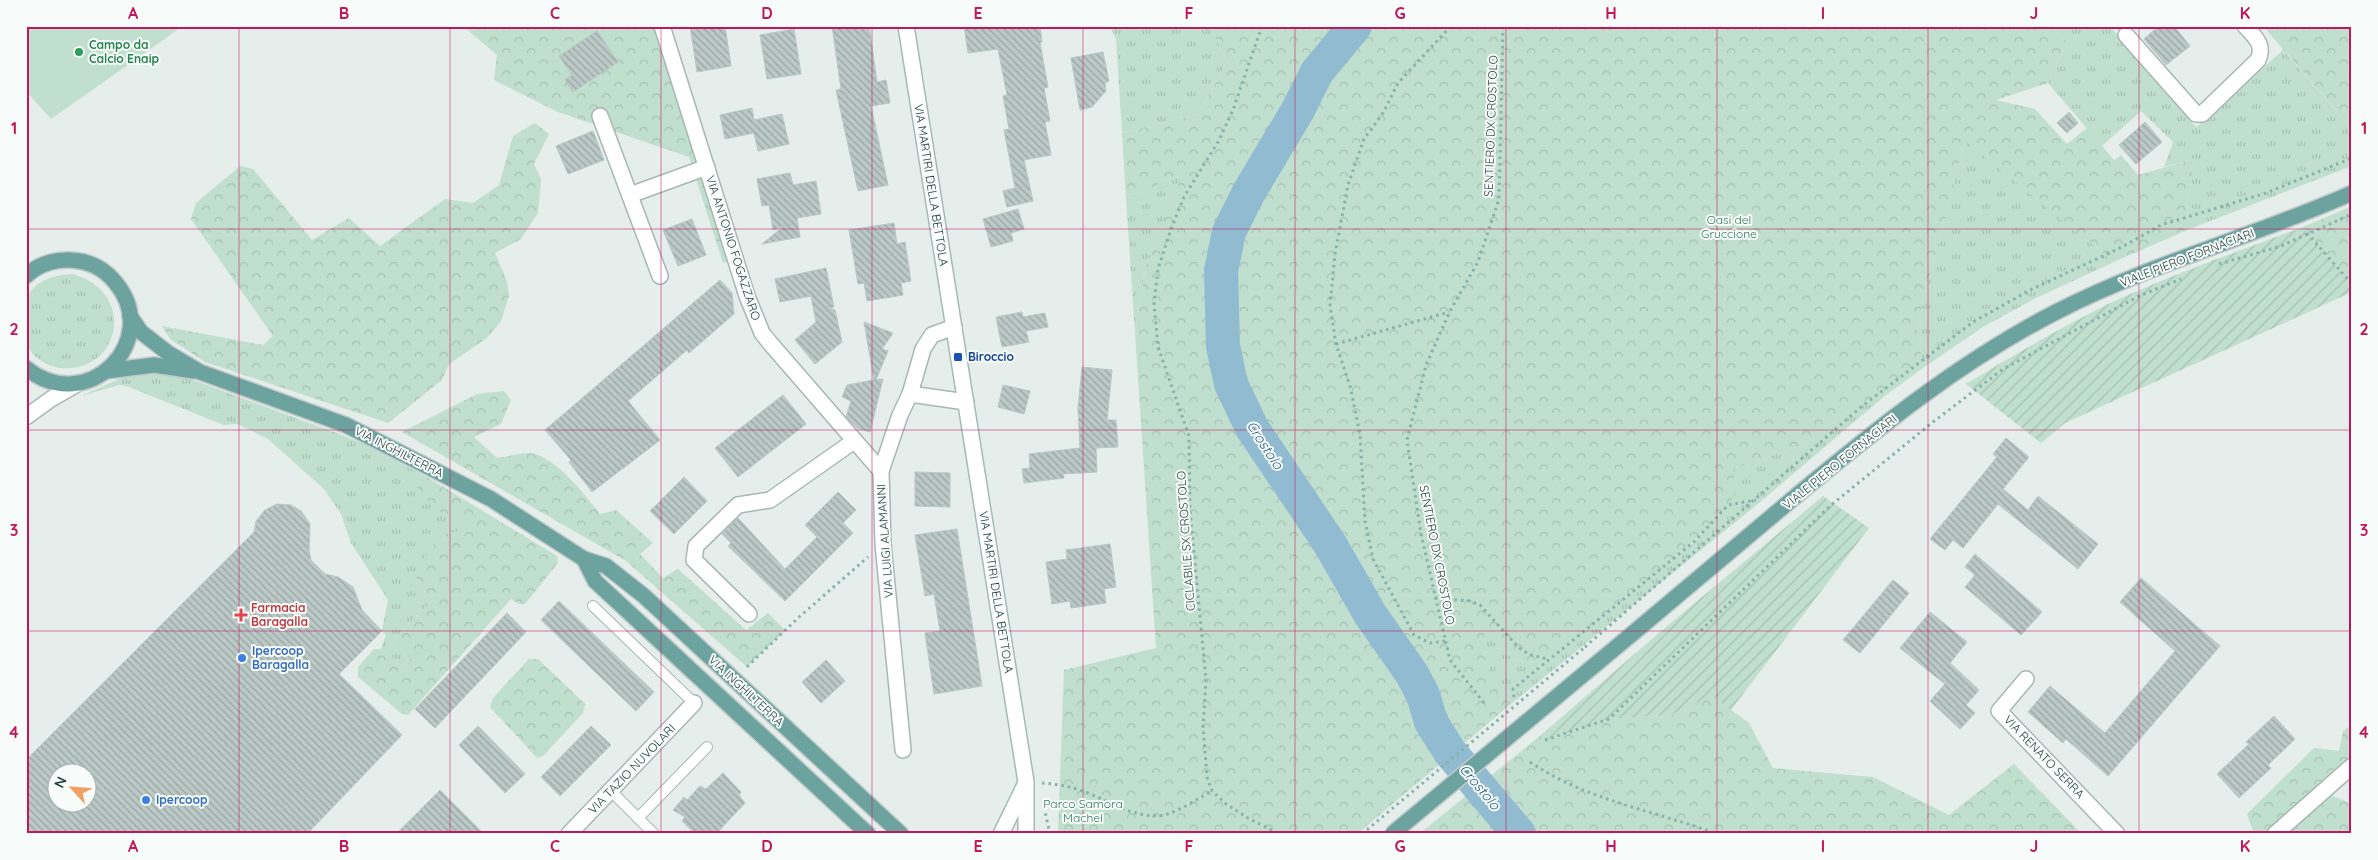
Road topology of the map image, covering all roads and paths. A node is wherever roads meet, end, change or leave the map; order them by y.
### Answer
1 (662, 26) edge
2 (906, 26) edge
3 (1262, 26) edge
4 (1451, 26) edge
5 (1503, 26) edge
6 (2245, 26) edge
7 (2126, 35) dead end
8 (600, 116) dead end
9 (707, 167) junction
10 (2352, 193) edge
11 (630, 195) junction
12 (2352, 214) edge
13 (2307, 233) junction
14 (2215, 266) dead end
15 (28, 273) edge
16 (2189, 275) dead end
17 (660, 276) dead end
18 (2352, 284) edge
19 (1450, 312) junction
20 (130, 316) junction
21 (954, 328) junction
22 (1336, 344) junction
23 (26, 368) edge
24 (107, 371) junction
25 (200, 372) junction
26 (76, 384) junction
27 (910, 394) junction
28 (966, 402) junction
29 (26, 416) edge
30 (854, 441) junction
31 (881, 470) junction
32 (883, 544) junction
33 (584, 559) junction
34 (1436, 598) junction
35 (593, 606) dead end
36 (749, 614) dead end
37 (1445, 641) junction
38 (1547, 660) junction
39 (747, 667) dead end
40 (2026, 679) dead end
41 (1514, 697) dead end
42 (694, 703) joint
43 (1484, 703) dead end
44 (1545, 740) dead end
45 (707, 747) dead end
46 (903, 750) dead end
47 (1530, 762) dead end
48 (2352, 766) edge
49 (1026, 782) junction
50 (1042, 782) dead end
51 (611, 791) junction
52 (1212, 791) junction
53 (638, 818) junction
54 (569, 834) edge
55 (654, 834) edge
56 (868, 834) edge
57 (901, 834) edge
58 (1001, 834) edge
59 (1026, 834) edge
60 (1280, 834) edge
61 (1362, 834) edge
62 (1392, 834) edge
63 (1717, 834) edge
64 (2118, 834) edge
65 (2275, 834) edge

1 - 9 street, VIA ANTONIO FOGAZZARO
2 - 21 street, VIA MARTIRI DELLA BETTOLA
3 - 52 path, CICLABILE SX CROSTOLO
4 - 22 path
5 - 19 path, SENTIERO DX CROSTOLO
6 - 7 street
8 - 11 street
9 - 11 street
9 - 30 street, VIA ANTONIO FOGAZZARO
10 - 62 main road, VIALE PIERO FORNACIARI, bridge
11 - 17 street
12 - 13 path
13 - 14 path
13 - 18 path
15 - 20 main road, VIA INGHILTERRA
16 - 44 path
19 - 22 path
19 - 34 path, SENTIERO DX CROSTOLO
20 - 24 main road, VIA INGHILTERRA
20 - 25 main road, VIA INGHILTERRA
21 - 27 street, VIA LUIGI ALAMANNI
21 - 28 street, VIA MARTIRI DELLA BETTOLA
22 - 37 path
23 - 26 main road, VIA INGHILTERRA
24 - 25 main road, VIA INGHILTERRA
24 - 26 main road, VIA INGHILTERRA
25 - 33 main road, VIA INGHILTERRA
26 - 29 street
27 - 28 street
27 - 31 street, VIA LUIGI ALAMANNI
28 - 49 street, VIA MARTIRI DELLA BETTOLA
30 - 31 street, VIA ANTONIO FOGAZZARO
30 - 36 street
31 - 32 street, VIA LUIGI ALAMANNI
32 - 39 path
32 - 46 street, VIA LUIGI ALAMANNI
33 - 56 main road, VIA INGHILTERRA
33 - 57 main road, VIA INGHILTERRA
34 - 37 path, SENTIERO DX CROSTOLO
34 - 38 path
35 - 42 lane
37 - 43 path, SENTIERO DX CROSTOLO
38 - 41 path
38 - 61 path, bridge
40 - 64 street, VIA RENATO SERRA
42 - 51 street, VIA TAZIO NUVOLARI
45 - 53 lane
47 - 63 path
48 - 65 street
49 - 58 street
49 - 59 street, VIA MARTIRI DELLA BETTOLA
50 - 52 path
51 - 53 lane
51 - 54 street, VIA TAZIO NUVOLARI
52 - 60 path
53 - 55 lane

